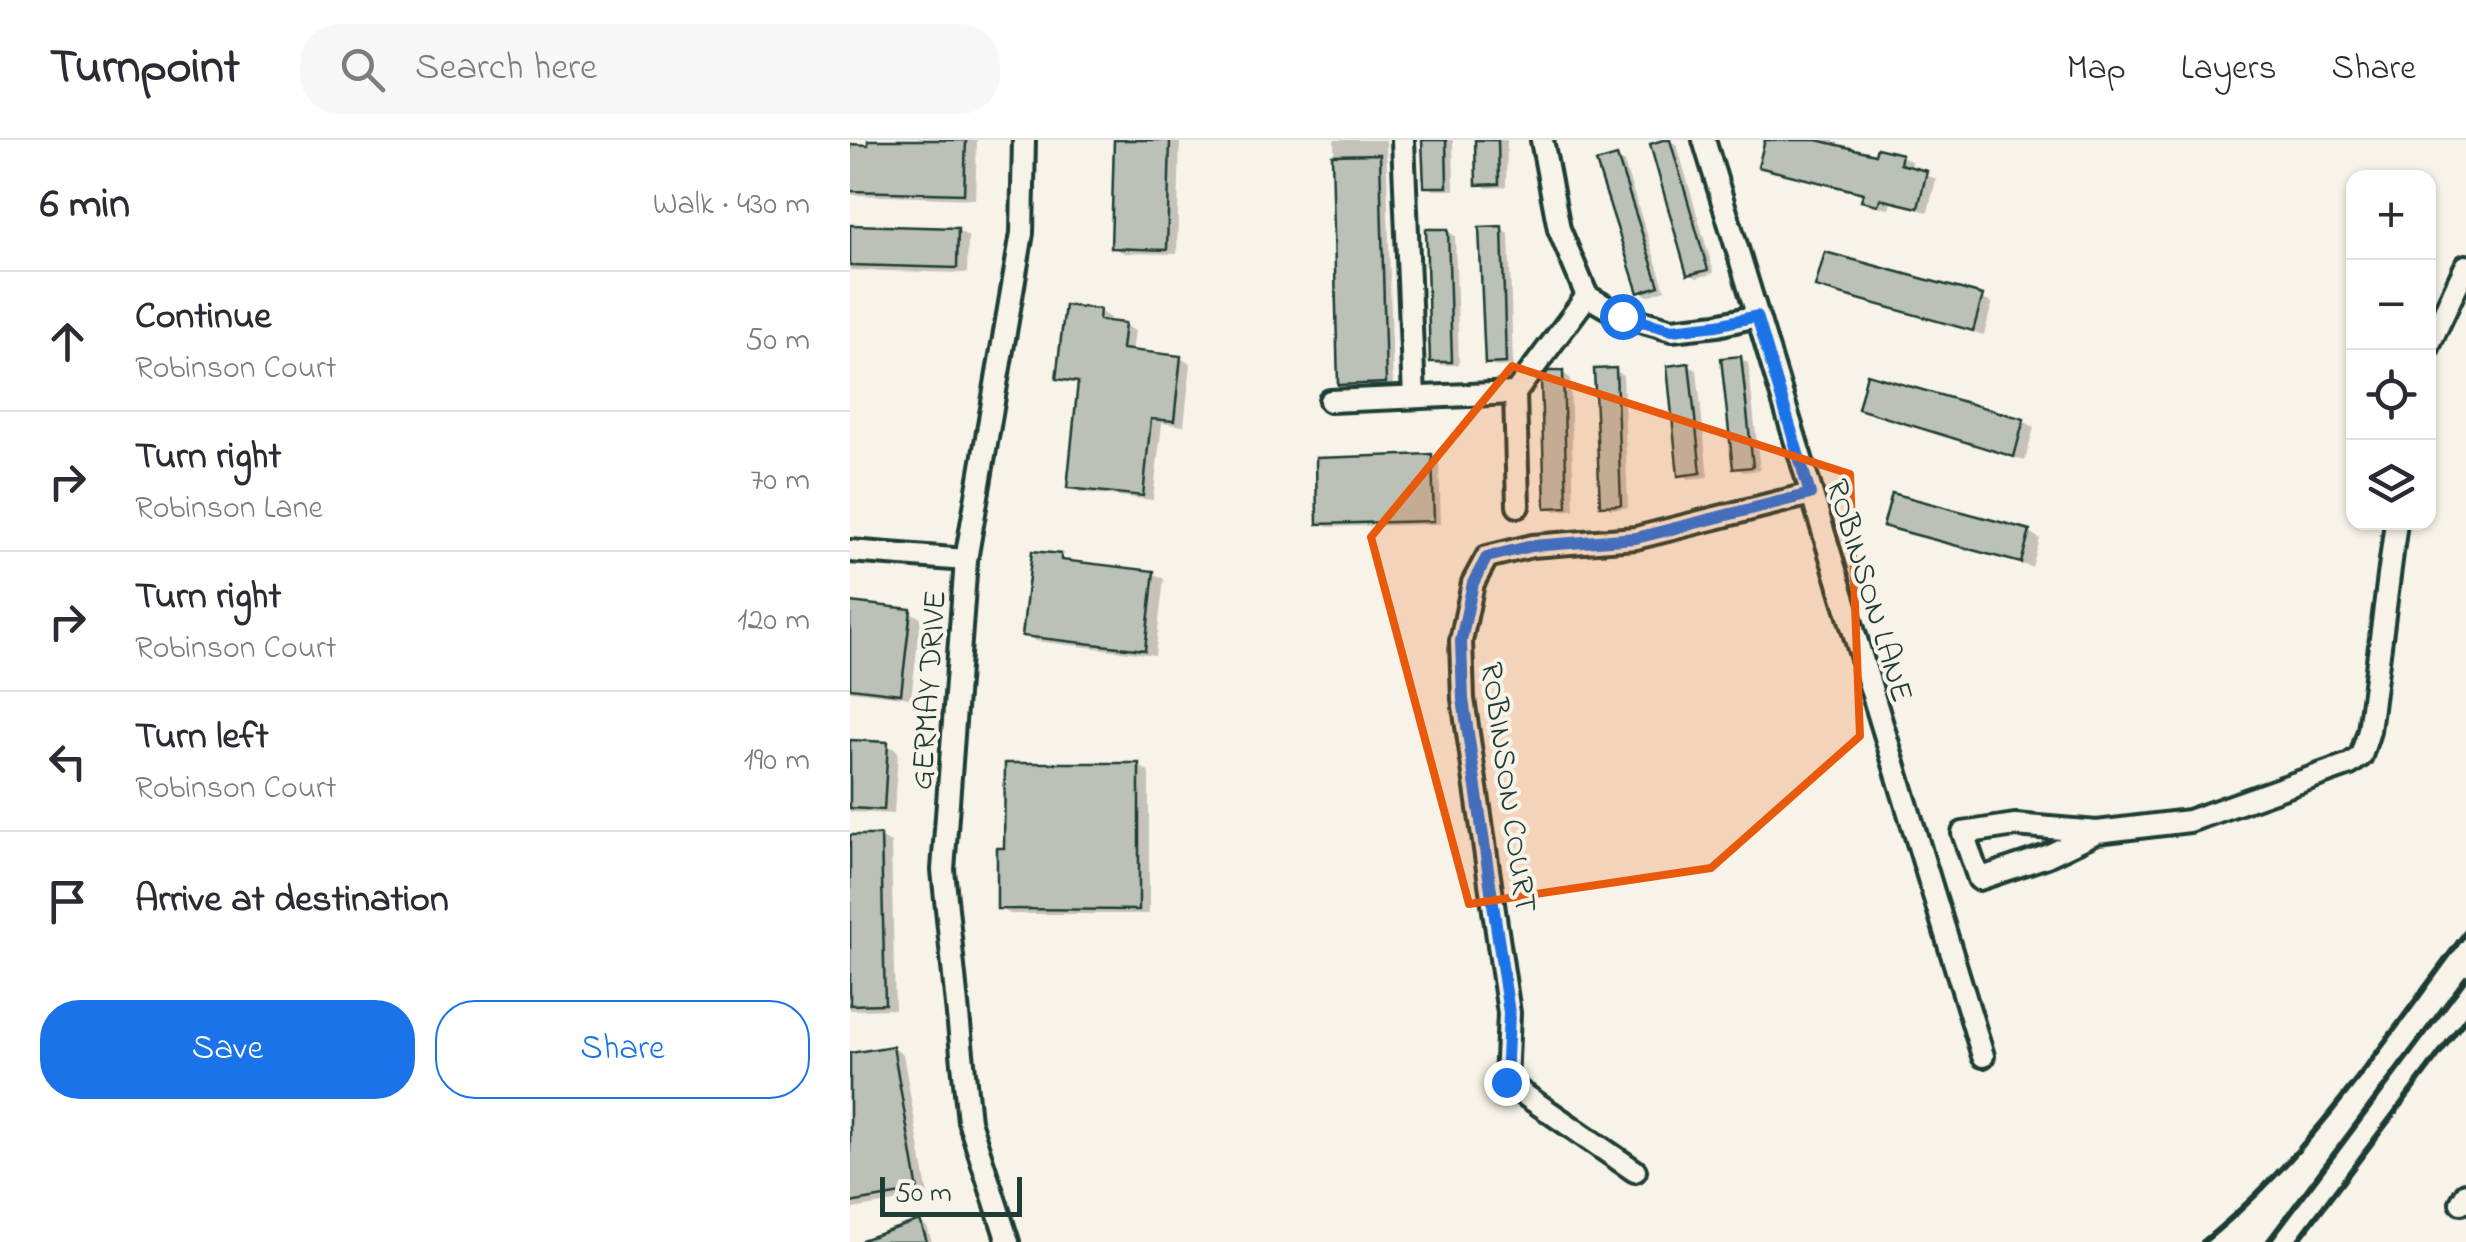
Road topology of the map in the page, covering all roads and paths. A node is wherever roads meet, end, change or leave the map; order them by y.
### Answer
1 (1024, 140) edge
2 (1403, 140) edge
3 (1542, 140) edge
4 (1704, 140) edge
5 (2466, 266) edge
6 (1587, 296) junction
7 (1757, 316) junction
8 (2436, 329) edge
9 (1514, 392) junction
10 (1414, 397) junction
11 (1330, 401) dead end
12 (1810, 494) junction
13 (1518, 506) dead end
14 (2395, 530) edge
15 (850, 551) edge
16 (966, 560) junction
17 (2097, 832) junction
18 (1982, 1056) dead end
19 (1636, 1172) dead end
20 (1008, 1242) edge

1 - 16 street, GERMAY DRIVE
2 - 10 street
3 - 6 street
4 - 7 street, ROBINSON LANE
5 - 8 street
6 - 7 street
6 - 9 street
7 - 12 street, ROBINSON LANE
9 - 10 street
9 - 13 street
10 - 11 street
12 - 18 street, ROBINSON LANE
12 - 19 street, ROBINSON COURT
14 - 17 street
15 - 16 street
16 - 20 street, GERMAY DRIVE
17 - 17 street

